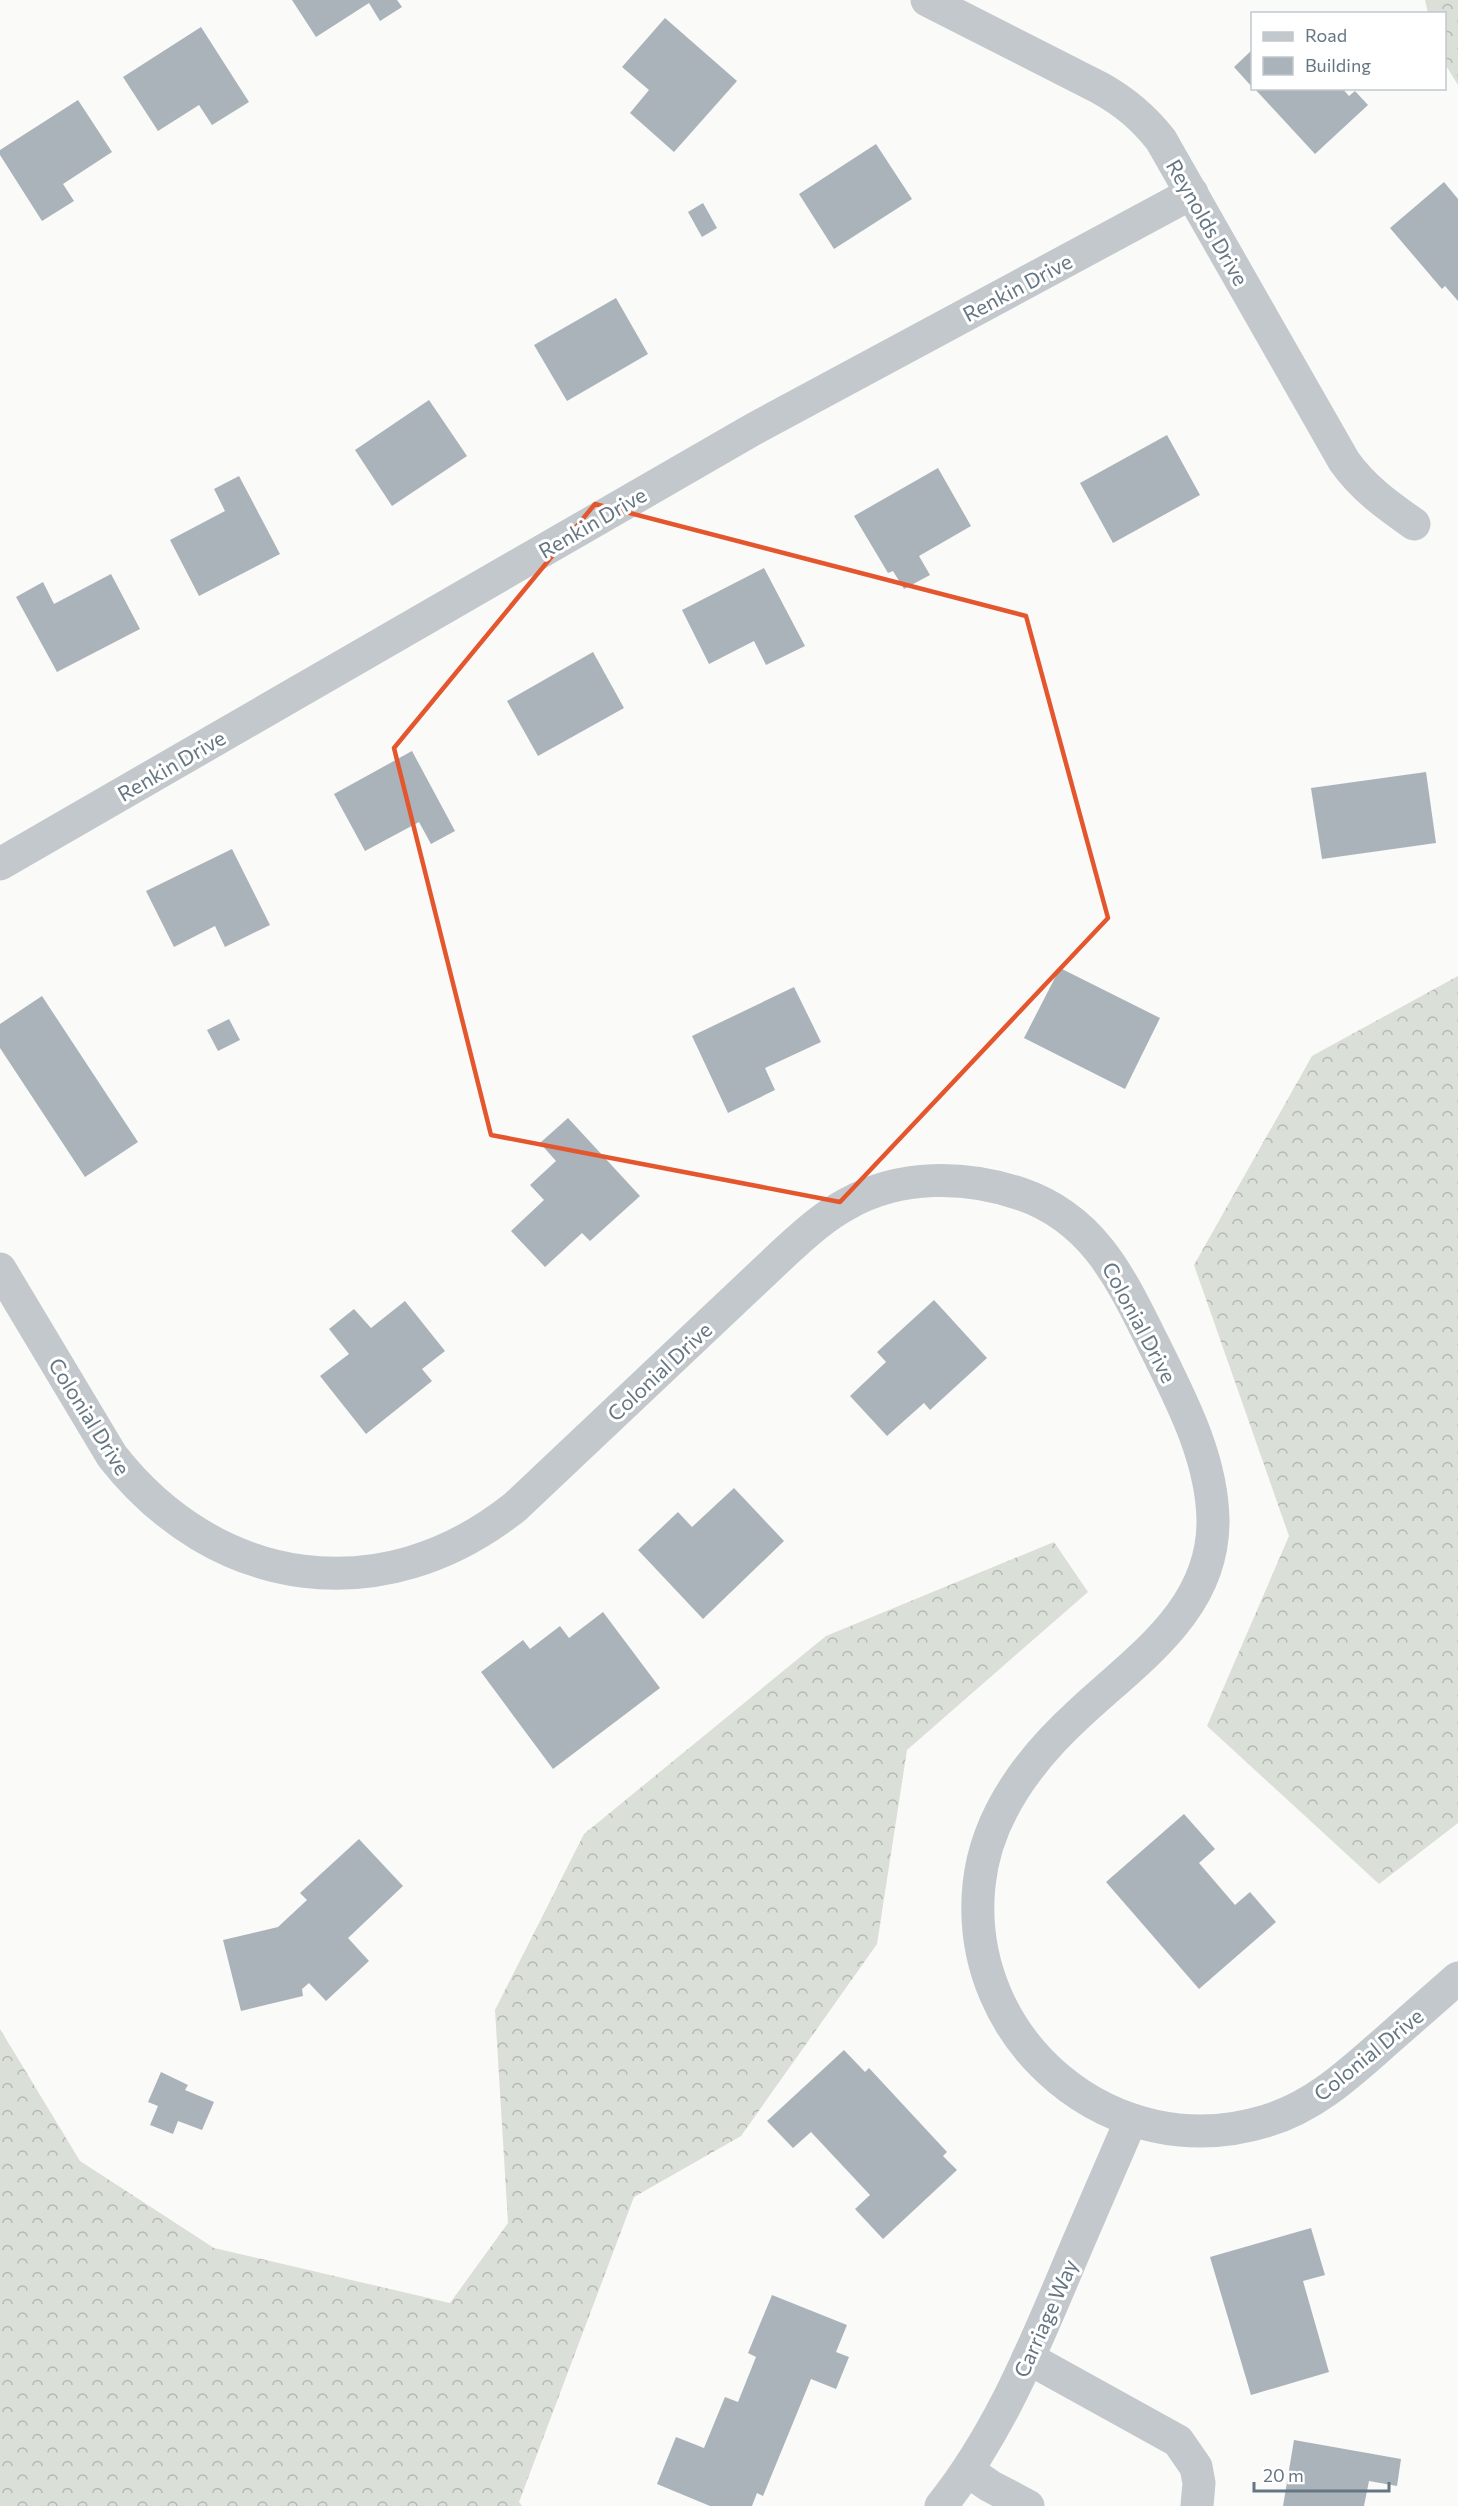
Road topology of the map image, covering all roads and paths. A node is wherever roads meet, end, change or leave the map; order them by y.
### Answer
1 (927, 0) edge
2 (1192, 193) junction
3 (1414, 524) dead end
4 (0, 864) edge
5 (0, 1269) edge
6 (1458, 1978) edge
7 (1131, 2120) junction
8 (1028, 2358) junction
9 (968, 2471) junction
10 (940, 2506) edge
11 (1028, 2506) edge
12 (1197, 2506) edge

1 - 2 street, Reynolds Drive
2 - 3 street, Reynolds Drive
2 - 4 street, Renkin Drive
5 - 7 street, Colonial Drive
6 - 7 street, Colonial Drive
7 - 8 street, Carriage Way
8 - 9 street, Carriage Way
8 - 12 street
9 - 10 street, Carriage Way
9 - 11 street

